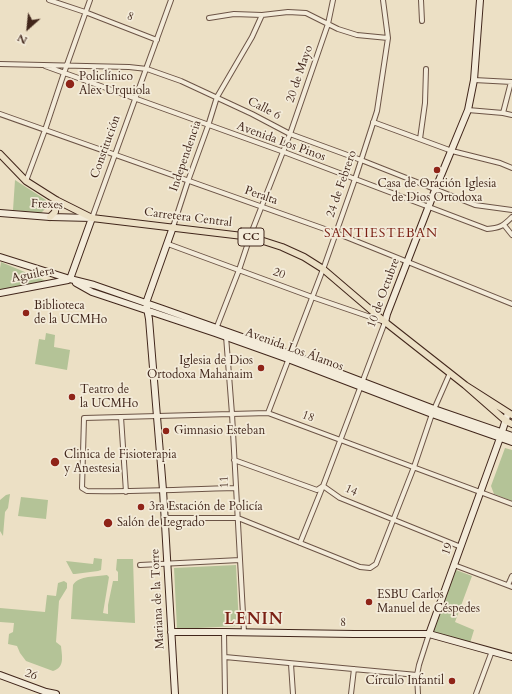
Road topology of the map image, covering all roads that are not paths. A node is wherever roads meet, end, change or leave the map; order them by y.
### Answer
1 (49, 0) edge
2 (90, 0) edge
3 (172, 0) edge
4 (333, 0) edge
5 (383, 0) edge
6 (421, 0) edge
7 (480, 0) edge
8 (85, 12) junction
9 (262, 15) junction
10 (209, 18) dead end
11 (422, 21) dead end
12 (328, 24) junction
13 (388, 38) junction
14 (157, 40) junction
15 (0, 64) edge
16 (41, 64) junction
17 (66, 66) junction
18 (147, 69) junction
19 (426, 69) dead end
20 (64, 73) junction
21 (474, 80) junction
22 (511, 82) edge
23 (217, 97) junction
24 (136, 99) junction
25 (468, 110) junction
26 (503, 113) junction
27 (0, 114) edge
28 (512, 115) edge
29 (373, 122) junction
30 (208, 126) junction
31 (45, 130) junction
32 (290, 134) junction
33 (420, 139) junction
34 (452, 151) junction
35 (284, 152) junction
36 (0, 154) edge
37 (115, 155) junction
38 (361, 160) junction
39 (512, 168) edge
40 (355, 179) junction
41 (26, 181) junction
42 (188, 181) junction
43 (435, 190) junction
44 (56, 200) junction
45 (262, 207) junction
46 (429, 208) junction
47 (512, 210) edge
48 (0, 213) edge
49 (50, 217) junction
50 (512, 217) edge
51 (92, 218) junction
52 (504, 225) junction
53 (173, 227) junction
54 (336, 233) junction
55 (512, 236) edge
56 (251, 237) junction
57 (168, 244) junction
58 (0, 257) edge
59 (407, 262) junction
60 (240, 270) junction
61 (323, 270) junction
62 (70, 279) junction
63 (0, 292) edge
64 (312, 297) junction
65 (146, 303) junction
66 (512, 304) edge
67 (147, 311) junction
68 (384, 322) junction
69 (216, 330) junction
70 (226, 334) junction
71 (289, 357) junction
72 (450, 373) junction
73 (361, 384) junction
74 (465, 385) junction
75 (268, 412) junction
76 (433, 412) junction
77 (232, 414) junction
78 (510, 414) edge
79 (157, 416) junction
80 (121, 417) junction
81 (509, 422) edge
82 (501, 435) junction
83 (512, 436) edge
84 (341, 440) junction
85 (512, 442) edge
86 (234, 460) junction
87 (414, 467) junction
88 (323, 486) junction
89 (236, 488) junction
90 (163, 490) junction
91 (126, 492) junction
92 (481, 492) junction
93 (512, 504) edge
94 (164, 518) junction
95 (238, 518) junction
96 (394, 519) junction
97 (300, 543) junction
98 (461, 547) junction
99 (240, 560) junction
100 (140, 564) dead end
101 (167, 564) junction
102 (454, 565) junction
103 (512, 576) edge
104 (510, 586) edge
105 (171, 632) junction
106 (224, 632) junction
107 (244, 632) junction
108 (429, 634) junction
109 (492, 651) junction
110 (225, 657) junction
111 (512, 657) edge
112 (291, 664) junction
113 (354, 669) junction
114 (417, 675) junction
115 (0, 676) edge
116 (56, 694) edge
117 (175, 694) edge
118 (225, 694) edge
119 (293, 694) edge
120 (351, 694) edge
121 (418, 694) edge
122 (476, 694) edge

1 - 8 street, 8
2 - 8 street
3 - 14 street, Constitución
4 - 12 street, 20 de Mayo
5 - 13 street, 24 de Febrero
6 - 11 street
7 - 21 street, 10 de Octubre
8 - 14 street, 8
8 - 17 street
9 - 10 street
9 - 12 street
9 - 23 street, Independencia
12 - 13 street
12 - 32 street, 20 de Mayo
13 - 29 street, 24 de Febrero
14 - 18 street, Constitución
15 - 16 street, Calle 6
16 - 17 street, Calle 6
16 - 20 street, Avenida Los Pinos
17 - 18 street, Calle 6
17 - 20 street
18 - 23 street, Calle 6
18 - 24 street, Constitución
19 - 33 street
20 - 24 street, Avenida Los Pinos
20 - 31 street
21 - 22 street
21 - 25 street, 10 de Octubre
22 - 26 street
23 - 30 street, Independencia
23 - 32 street, Calle 6
24 - 30 street, Avenida Los Pinos
24 - 37 street, Constitución
25 - 26 street
25 - 34 street, 10 de Octubre
26 - 28 street
27 - 31 street, Peralta
29 - 33 street
29 - 38 street, 24 de Febrero
30 - 35 street, Avenida Los Pinos
30 - 42 street, Independencia
31 - 37 street, Peralta
31 - 41 street
32 - 35 street, 20 de Mayo
32 - 38 street, Calle 6
33 - 34 street
34 - 39 street
34 - 43 street, 10 de Octubre
35 - 40 street, Avenida Los Pinos
35 - 45 street, 20 de Mayo
36 - 41 main road, Carretera Central / CC
37 - 42 street, Peralta
37 - 51 street, Constitución
38 - 40 street, 24 de Febrero
38 - 43 street, Calle 6
40 - 46 street, Avenida Los Pinos
40 - 54 street, 24 de Febrero
41 - 44 main road, Carretera Central / CC
42 - 45 street, Peralta
42 - 53 street, Independencia
43 - 46 street, 10 de Octubre
43 - 47 street, Calle 6
44 - 49 main road
44 - 51 main road, Carretera Central / CC
45 - 54 street, Peralta
45 - 56 street, 20 de Mayo
46 - 52 street, Avenida Los Pinos
46 - 59 street, 10 de Octubre
48 - 49 street, Frexes
49 - 51 street, Frexes
50 - 52 street
51 - 53 main road, Carretera Central / CC
51 - 62 street, Constitución
52 - 55 street
53 - 56 main road, Carretera Central / CC
53 - 57 street, Independencia
54 - 59 street, Peralta
54 - 61 street, 24 de Febrero
56 - 60 street, 20 de Mayo
56 - 61 main road, Carretera Central / CC
57 - 60 street, 20
57 - 65 street, Independencia
58 - 62 street, Avenida Los Álamos
59 - 66 street, Peralta
59 - 68 street, 10 de Octubre
60 - 64 street, 20
60 - 69 street, 20 de Mayo
61 - 64 street, 24 de Febrero
61 - 68 main road, Carretera Central / CC
62 - 63 street, Aguilera
62 - 65 street, Avenida Los Álamos
62 - 67 street, Avenida Los Álamos
64 - 68 street, 20
64 - 71 street, 24 de Febrero
65 - 67 street, Independencia
65 - 69 street, Avenida Los Álamos
67 - 69 street, Avenida Los Álamos
67 - 79 street, Mariana de la Torre
68 - 72 main road, Carretera Central / CC
68 - 73 street, 10 de Octubre
69 - 70 street, Avenida Los Álamos
70 - 71 street, Avenida Los Álamos
70 - 77 street, 11
71 - 73 street, Avenida Los Álamos
71 - 75 street, 24 de Febrero
72 - 74 main road, Carretera Central / CC
72 - 76 street
73 - 76 street, Avenida Los Álamos
73 - 84 street, 10 de Octubre
74 - 78 main road, Carretera Central / CC
74 - 81 main road, Carretera Central / CC
75 - 77 street, 18
75 - 84 street, 18
76 - 82 street, Avenida Los Álamos
76 - 87 street
77 - 79 street, 18
77 - 86 street, 11
78 - 81 street, 19
79 - 80 street, 18
79 - 90 street, Mariana de la Torre
80 - 91 street
80 - 91 street, 18
81 - 82 street, 19
82 - 83 street, Avenida Los Álamos
82 - 85 street, Avenida Los Álamos
82 - 92 street, 19
84 - 87 street, 18
84 - 88 street, 10 de Octubre
86 - 88 street
86 - 89 street, 11
87 - 92 street, 18
87 - 96 street
88 - 96 street, 14
88 - 97 street, 10 de Octubre
89 - 90 street
89 - 95 street, 11
90 - 91 street
90 - 94 street, Mariana de la Torre
92 - 93 street, 18
92 - 98 street, 19
94 - 95 street
94 - 101 street, Mariana de la Torre
95 - 97 street
95 - 99 street, 11
96 - 97 street
96 - 98 street, 14
98 - 102 street, 19
99 - 101 street
99 - 107 street, 11
100 - 101 street
101 - 105 street, Mariana de la Torre
102 - 104 street
102 - 108 street, 19
103 - 104 street
105 - 106 street, 8
105 - 117 street, Mariana de la Torre
106 - 107 street, 8
106 - 110 street
107 - 108 street, 8
108 - 109 street, 8
108 - 114 street, 19
109 - 111 street, 8
109 - 122 street
110 - 112 street
110 - 118 street
112 - 113 street
112 - 119 street
113 - 114 street
113 - 120 street
114 - 121 street, 19
115 - 116 street, 26

